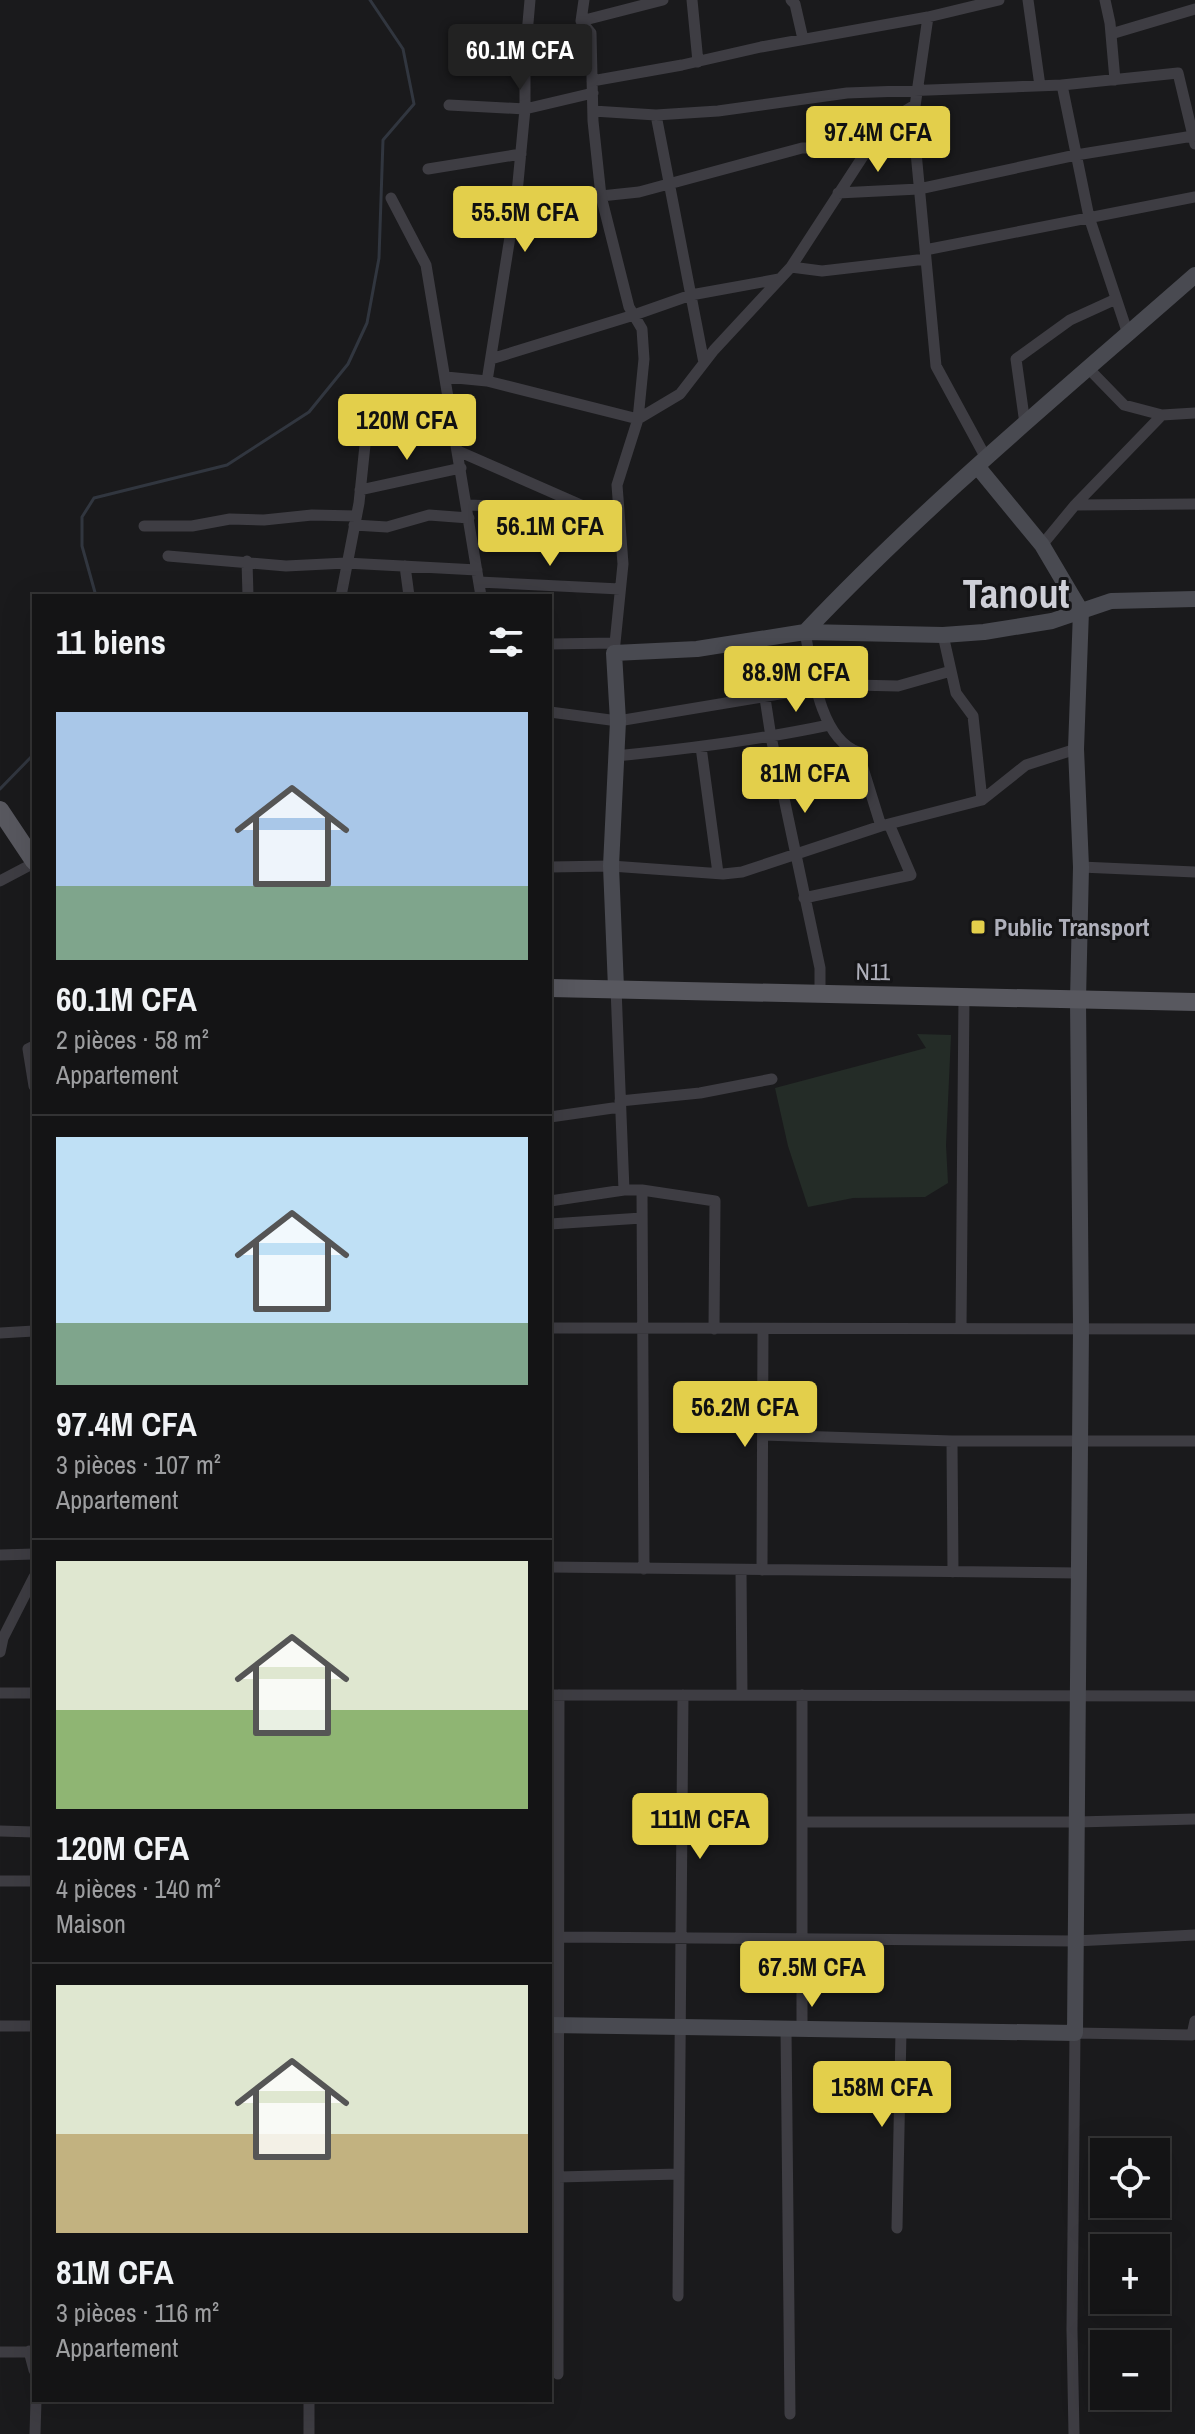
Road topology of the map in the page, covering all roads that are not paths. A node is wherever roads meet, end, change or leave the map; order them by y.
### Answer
1 (530, 0) edge
2 (584, 0) edge
3 (663, 0) edge
4 (692, 0) edge
5 (791, 0) edge
6 (999, 0) edge
7 (1028, 0) edge
8 (1105, 0) edge
9 (1195, 9) edge
10 (928, 17) junction
11 (581, 21) junction
12 (1111, 34) junction
13 (803, 39) junction
14 (698, 62) junction
15 (1115, 80) junction
16 (1062, 85) junction
17 (1040, 86) junction
18 (592, 87) junction
19 (917, 91) junction
20 (449, 105) dead end
21 (915, 105) junction
22 (525, 109) junction
23 (593, 111) junction
24 (656, 115) junction
25 (1194, 140) edge
26 (869, 148) junction
27 (521, 154) junction
28 (1076, 155) junction
29 (428, 169) dead end
30 (669, 183) junction
31 (919, 189) junction
32 (838, 193) junction
33 (601, 196) junction
34 (1195, 197) edge
35 (391, 198) dead end
36 (1089, 217) junction
37 (925, 255) junction
38 (791, 267) junction
39 (1195, 275) edge
40 (780, 279) junction
41 (691, 295) junction
42 (1116, 299) junction
43 (634, 315) junction
44 (1128, 334) junction
45 (491, 359) junction
46 (704, 363) junction
47 (1088, 368) junction
48 (446, 377) junction
49 (487, 381) junction
50 (1195, 413) edge
51 (1162, 415) junction
52 (638, 419) junction
53 (1025, 424) junction
54 (458, 447) junction
55 (982, 462) junction
56 (461, 468) junction
57 (360, 490) junction
58 (1195, 504) edge
59 (467, 505) junction
60 (1075, 505) junction
61 (590, 509) junction
62 (618, 510) junction
63 (469, 518) junction
64 (355, 521) junction
65 (144, 526) dead end
66 (1042, 545) junction
67 (168, 556) dead end
68 (247, 561) junction
69 (346, 563) junction
70 (405, 566) junction
71 (478, 576) junction
72 (620, 589) junction
73 (248, 594) edge
74 (341, 594) edge
75 (409, 594) edge
76 (481, 594) edge
77 (1195, 599) edge
78 (1081, 611) junction
79 (805, 632) junction
80 (943, 635) junction
81 (751, 641) junction
82 (552, 644) edge
83 (615, 648) junction
84 (951, 671) junction
85 (816, 688) junction
86 (765, 698) junction
87 (552, 712) edge
88 (618, 721) junction
89 (829, 725) junction
90 (771, 737) junction
91 (701, 747) junction
92 (1076, 749) junction
93 (615, 756) junction
94 (982, 800) junction
95 (0, 811) edge
96 (885, 825) junction
97 (795, 855) junction
98 (32, 859) edge
99 (32, 863) edge
100 (611, 866) junction
101 (552, 867) edge
102 (1081, 867) junction
103 (1195, 872) edge
104 (718, 873) junction
105 (0, 881) edge
106 (804, 898) junction
107 (552, 988) edge
108 (616, 988) junction
109 (820, 995) junction
110 (964, 997) junction
111 (1078, 1000) junction
112 (1195, 1002) edge
113 (32, 1047) edge
114 (32, 1074) edge
115 (772, 1079) dead end
116 (620, 1104) junction
117 (552, 1117) edge
118 (624, 1190) junction
119 (642, 1190) junction
120 (552, 1201) edge
121 (642, 1218) junction
122 (552, 1224) edge
123 (552, 1328) edge
124 (961, 1328) junction
125 (1081, 1328) junction
126 (643, 1329) junction
127 (714, 1329) junction
128 (763, 1329) junction
129 (1195, 1329) edge
130 (32, 1331) edge
131 (0, 1333) edge
132 (763, 1435) junction
133 (952, 1441) junction
134 (1079, 1441) junction
135 (1195, 1441) edge
136 (32, 1554) edge
137 (0, 1555) edge
138 (552, 1567) edge
139 (644, 1569) junction
140 (741, 1570) junction
141 (762, 1570) junction
142 (953, 1572) junction
143 (1079, 1573) junction
144 (32, 1581) edge
145 (0, 1652) edge
146 (0, 1693) edge
147 (32, 1693) edge
148 (554, 1695) edge
149 (683, 1695) junction
150 (742, 1695) junction
151 (802, 1695) junction
152 (1078, 1695) junction
153 (1195, 1696) edge
154 (1195, 1819) edge
155 (802, 1822) junction
156 (1077, 1822) junction
157 (0, 1831) edge
158 (32, 1832) edge
159 (0, 1881) edge
160 (32, 1881) edge
161 (554, 1897) edge
162 (1195, 1935) edge
163 (558, 1937) junction
164 (802, 1938) junction
165 (682, 1939) junction
166 (1075, 1941) junction
167 (1195, 2021) edge
168 (554, 2025) edge
169 (0, 2026) edge
170 (32, 2026) edge
171 (682, 2027) junction
172 (794, 2029) junction
173 (901, 2031) junction
174 (1075, 2033) junction
175 (554, 2145) edge
176 (679, 2174) junction
177 (558, 2177) junction
178 (897, 2228) dead end
179 (554, 2280) edge
180 (678, 2296) dead end
181 (0, 2352) edge
182 (31, 2352) edge
183 (558, 2374) dead end
184 (36, 2402) edge
185 (309, 2402) edge
186 (790, 2414) dead end
187 (35, 2434) edge
188 (309, 2434) edge
189 (1074, 2434) edge

1 - 22 street
2 - 11 street
3 - 11 street
4 - 14 street
5 - 13 street
6 - 10 street
7 - 17 street
8 - 12 street
9 - 12 street
10 - 13 street
10 - 19 street
11 - 18 street
12 - 15 street
13 - 14 street
14 - 18 street
15 - 16 street
15 - 25 street
16 - 17 street
16 - 28 street
17 - 19 street
18 - 22 street
18 - 23 street
19 - 21 street
19 - 24 street
20 - 22 street
21 - 26 street
21 - 31 street
22 - 27 street
23 - 24 street
23 - 33 street
24 - 30 street
25 - 28 street
26 - 30 street
26 - 32 street
27 - 29 street
27 - 45 street
28 - 31 street
28 - 36 street
30 - 33 street
30 - 41 street
31 - 32 street
31 - 37 street
32 - 38 street
33 - 43 street
34 - 36 street
35 - 48 street
36 - 37 street
36 - 42 street
37 - 38 street
37 - 55 street
38 - 40 street
39 - 44 street
40 - 41 street
40 - 46 street
41 - 43 street
41 - 46 street
42 - 44 street
42 - 53 street
43 - 45 street
43 - 52 street
44 - 47 street
45 - 49 street
46 - 52 street
47 - 51 street
47 - 53 street
48 - 49 street
48 - 54 street
49 - 52 street
50 - 51 street
51 - 60 street
52 - 62 street
53 - 55 street
54 - 56 street
54 - 57 street
54 - 61 street
55 - 66 street
55 - 79 street
56 - 57 street
56 - 59 street
57 - 64 street
58 - 60 street
59 - 61 street
59 - 63 street
60 - 66 street
61 - 62 street
62 - 72 street
63 - 64 street
63 - 71 street
64 - 65 street
64 - 69 street
66 - 78 street
67 - 68 street
68 - 69 street
68 - 73 street
69 - 70 street
69 - 74 street
70 - 71 street
70 - 75 street
71 - 72 street
71 - 76 street
72 - 83 street
77 - 78 street
78 - 80 street
78 - 92 street
79 - 80 street
79 - 81 street
79 - 85 street
80 - 84 street
81 - 83 street
81 - 86 street
82 - 83 street
83 - 88 street
84 - 85 street
84 - 94 street
85 - 86 street
85 - 89 street
86 - 88 street
86 - 90 street
87 - 88 street
88 - 93 street
89 - 90 street
89 - 96 street
90 - 91 street
90 - 97 street
91 - 93 street
91 - 104 street
92 - 94 street
92 - 102 street
93 - 100 street
94 - 96 street
95 - 98 main road
96 - 97 street
96 - 106 street
97 - 104 street
97 - 106 street
99 - 105 street
100 - 101 street
100 - 104 street
100 - 108 street
102 - 103 street
102 - 111 street
106 - 109 street
107 - 108 main road, N11
108 - 109 main road, N11
108 - 116 street
109 - 110 main road, N11
110 - 111 main road, N11
110 - 124 street
111 - 112 main road, N11
111 - 125 street
113 - 114 street
115 - 116 street
116 - 117 street
116 - 118 street
118 - 119 street
118 - 120 street
119 - 121 street
119 - 127 street
121 - 122 street
121 - 126 street
123 - 126 street
124 - 125 street
124 - 128 street
125 - 129 street
125 - 134 street
126 - 127 street
126 - 139 street
127 - 128 street
128 - 132 street
130 - 131 street
132 - 133 street
132 - 141 street
133 - 134 street
133 - 142 street
134 - 135 street
134 - 143 street
136 - 137 street
138 - 139 street
139 - 140 street
140 - 141 street
140 - 150 street
141 - 142 street
142 - 143 street
143 - 152 street
144 - 145 street
146 - 147 street
148 - 149 street
148 - 161 street
149 - 150 street
149 - 165 street
150 - 151 street
151 - 152 street
151 - 155 street
152 - 153 street
152 - 156 street
154 - 156 street
155 - 156 street
155 - 164 street
156 - 166 street
157 - 158 street
159 - 160 street
161 - 163 street
162 - 166 street
163 - 165 street
163 - 168 street
164 - 165 street
164 - 166 street
164 - 172 street
165 - 171 street
166 - 174 street
167 - 174 street
168 - 171 street
168 - 175 street
169 - 170 street
171 - 172 street
171 - 176 street
172 - 173 street
172 - 186 street
173 - 174 street
173 - 178 street
174 - 189 street
175 - 177 street
176 - 177 street
176 - 180 street
177 - 179 street
179 - 183 street
181 - 182 street
184 - 187 street
185 - 188 street

